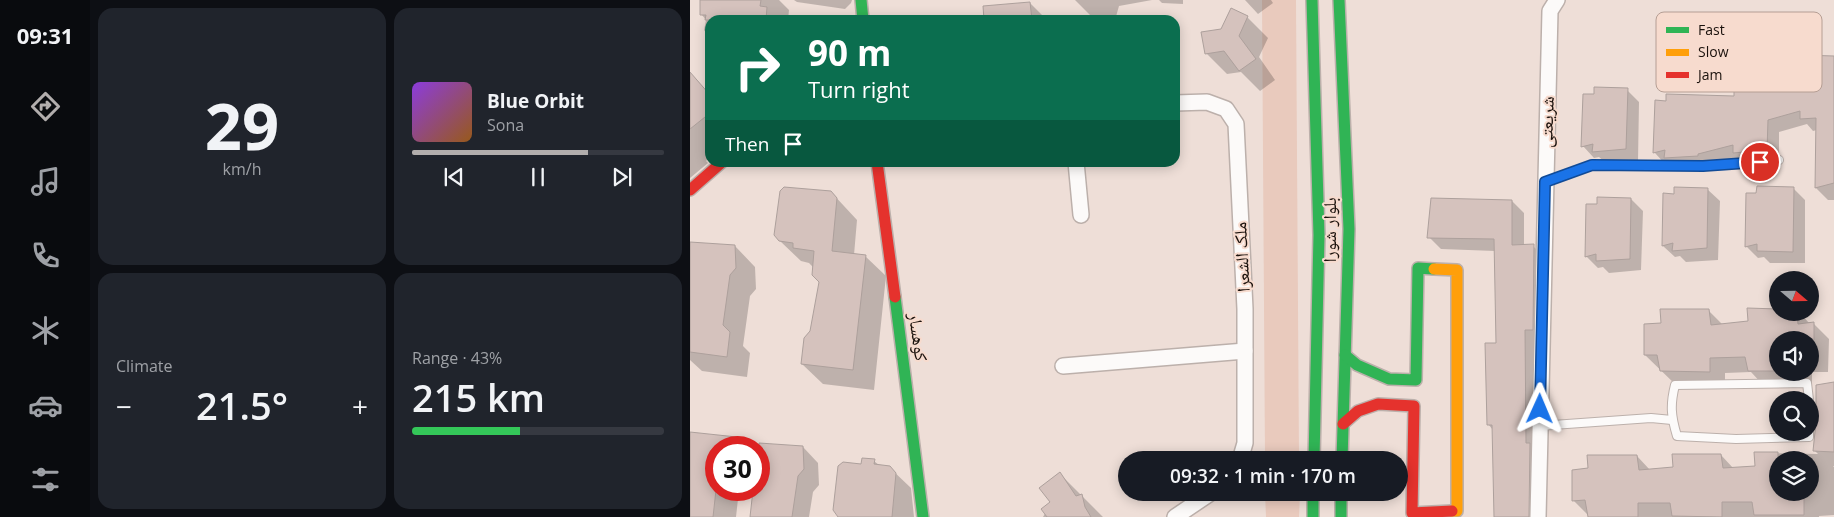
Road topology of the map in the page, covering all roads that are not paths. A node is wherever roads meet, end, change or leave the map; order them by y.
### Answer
1 (861, 0) edge
2 (1312, 0) edge
3 (1340, 0) edge
4 (1557, 0) edge
5 (862, 15) edge
6 (1180, 103) edge
7 (1779, 160) dead end
8 (716, 167) edge
9 (878, 167) edge
10 (1076, 167) edge
11 (1545, 182) junction
12 (690, 190) edge
13 (1081, 215) dead end
14 (1245, 351) junction
15 (1345, 355) junction
16 (1063, 366) dead end
17 (1416, 380) junction
18 (1808, 391) edge
19 (1414, 406) junction
20 (1672, 420) junction
21 (1343, 424) junction
22 (1539, 426) junction
23 (1769, 438) edge
24 (1243, 451) edge
25 (1314, 451) edge
26 (1342, 451) edge
27 (1199, 501) edge
28 (1313, 501) edge
29 (1341, 501) edge
30 (923, 517) edge
31 (1175, 517) edge
32 (1313, 517) edge
33 (1341, 517) edge
34 (1538, 517) edge

1 - 5 street
2 - 25 street, بلوار شورا
3 - 15 street, بلوار شورا
4 - 11 street, شریعتی
6 - 14 street, ملک الشعرا
7 - 11 lane
8 - 12 street
9 - 30 street, کوهسار
10 - 13 street
11 - 22 street, شریعتی
14 - 16 street
14 - 24 street, ملک الشعرا
15 - 17 street
15 - 21 street, بلوار شورا
17 - 19 street
17 - 19 street
18 - 20 lane
19 - 21 street
20 - 22 lane
20 - 23 lane
21 - 26 street, بلوار شورا
22 - 34 street, شریعتی
27 - 31 street
28 - 32 street
29 - 33 street

